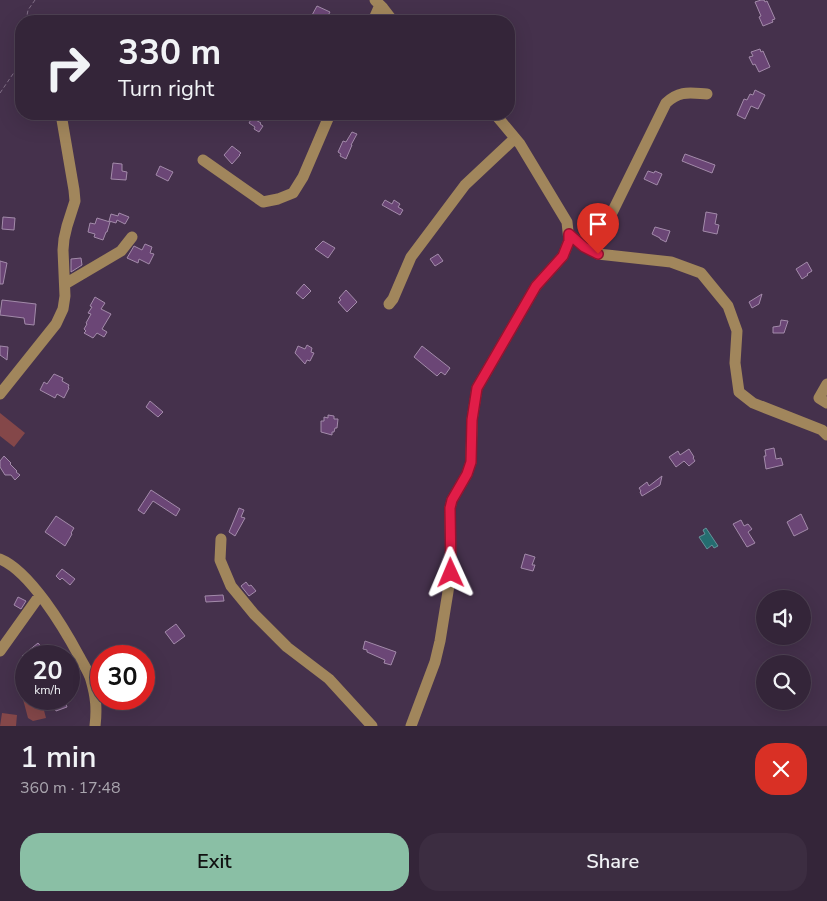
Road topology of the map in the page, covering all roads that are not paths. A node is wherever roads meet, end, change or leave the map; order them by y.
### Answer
1 (377, 2) edge
2 (374, 15) edge
3 (388, 15) edge
4 (707, 94) dead end
5 (62, 120) edge
6 (327, 120) edge
7 (500, 120) edge
8 (515, 138) junction
9 (203, 160) dead end
10 (569, 234) junction
11 (132, 237) dead end
12 (584, 247) junction
13 (65, 284) junction
14 (389, 304) dead end
15 (827, 384) edge
16 (0, 394) edge
17 (827, 403) edge
18 (827, 435) edge
19 (221, 539) dead end
20 (0, 559) edge
21 (40, 595) junction
22 (0, 651) edge
23 (95, 726) edge
24 (372, 726) edge
25 (412, 726) edge

1 - 2 street
1 - 3 street
4 - 12 street
5 - 13 street
6 - 9 street
7 - 8 street
8 - 10 street
8 - 14 street
10 - 12 street
10 - 25 street
11 - 13 street
12 - 18 street
13 - 16 street
15 - 17 street
19 - 24 street
20 - 21 street
21 - 22 street
21 - 23 street

